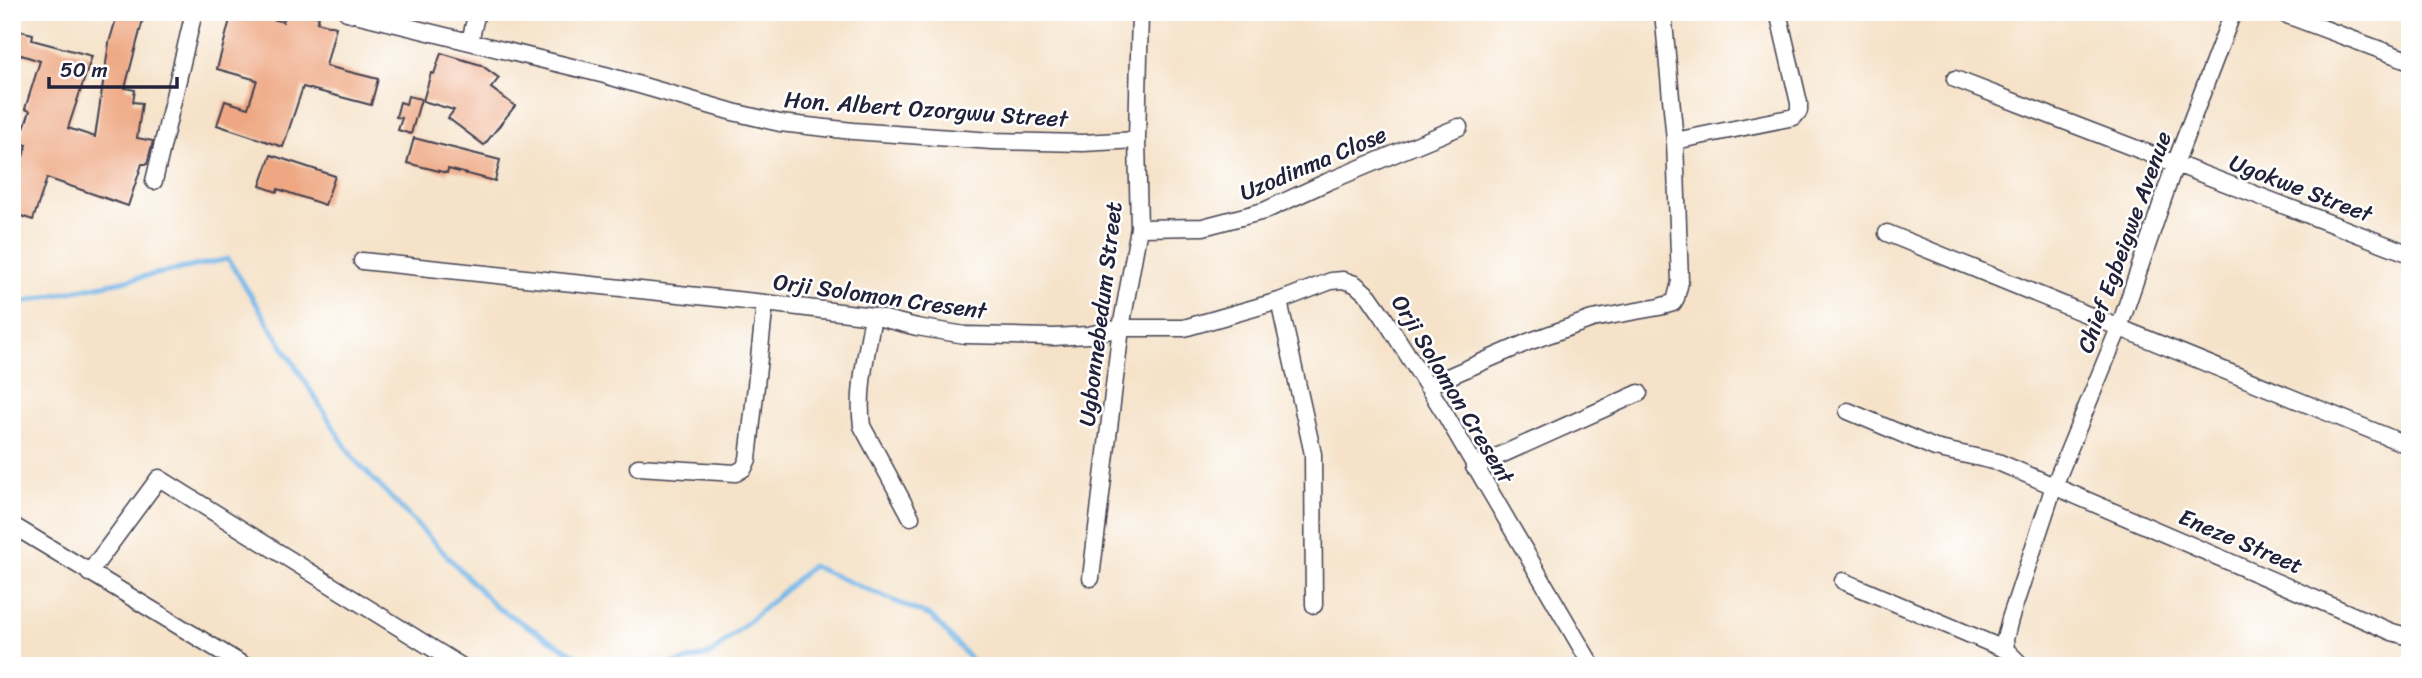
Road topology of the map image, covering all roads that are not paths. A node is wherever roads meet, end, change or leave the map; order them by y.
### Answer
1 (194, 12) edge
2 (346, 12) edge
3 (477, 12) edge
4 (1140, 12) edge
5 (1663, 12) edge
6 (1779, 12) edge
7 (2232, 12) edge
8 (2279, 12) edge
9 (470, 41) junction
10 (2410, 61) edge
11 (1955, 79) dead end
12 (1459, 128) dead end
13 (1136, 140) junction
14 (1675, 141) junction
15 (2175, 164) junction
16 (154, 181) dead end
17 (1139, 228) junction
18 (1886, 233) dead end
19 (2410, 254) edge
20 (362, 261) dead end
21 (1279, 301) junction
22 (765, 303) junction
23 (873, 316) junction
24 (1121, 328) junction
25 (2119, 328) junction
26 (1427, 386) junction
27 (1639, 393) dead end
28 (1848, 411) dead end
29 (2410, 446) edge
30 (638, 467) dead end
31 (1474, 467) junction
32 (2054, 486) junction
33 (911, 517) dead end
34 (12, 525) edge
35 (89, 573) junction
36 (1091, 579) dead end
37 (1843, 581) dead end
38 (1314, 606) dead end
39 (2410, 637) edge
40 (2006, 650) junction
41 (245, 666) edge
42 (461, 666) edge
43 (1592, 666) edge
44 (2022, 666) edge

1 - 16 street
2 - 9 street, Hon. Albert Ozorgwu Street
3 - 9 street
4 - 13 street, Ugbonnebedum Street
5 - 14 street
6 - 14 street
7 - 15 street, Chief Egbeigwe Avenue
8 - 10 street
9 - 13 street, Hon. Albert Ozorgwu Street
11 - 15 street, Ugokwe Street
12 - 17 street, Uzodinma Close
13 - 17 street, Ugbonnebedum Street
14 - 26 street
15 - 19 street, Ugokwe Street
15 - 25 street, Chief Egbeigwe Avenue
17 - 24 street, Ugbonnebedum Street
18 - 25 street
20 - 22 street, Orji Solomon Cresent
21 - 24 street, Orji Solomon Cresent
21 - 26 street, Orji Solomon Cresent
21 - 38 street
22 - 23 street, Orji Solomon Cresent
22 - 30 street
23 - 24 street, Orji Solomon Cresent
23 - 33 street
24 - 36 street, Ugbonnebedum Street
25 - 29 street
25 - 32 street, Chief Egbeigwe Avenue
26 - 31 street, Orji Solomon Cresent
27 - 31 street
28 - 32 street, Eneze Street
31 - 43 street, Orji Solomon Cresent
32 - 39 street, Eneze Street
32 - 40 street, Chief Egbeigwe Avenue
34 - 35 street
35 - 41 street
35 - 42 street
37 - 40 street
40 - 44 street

